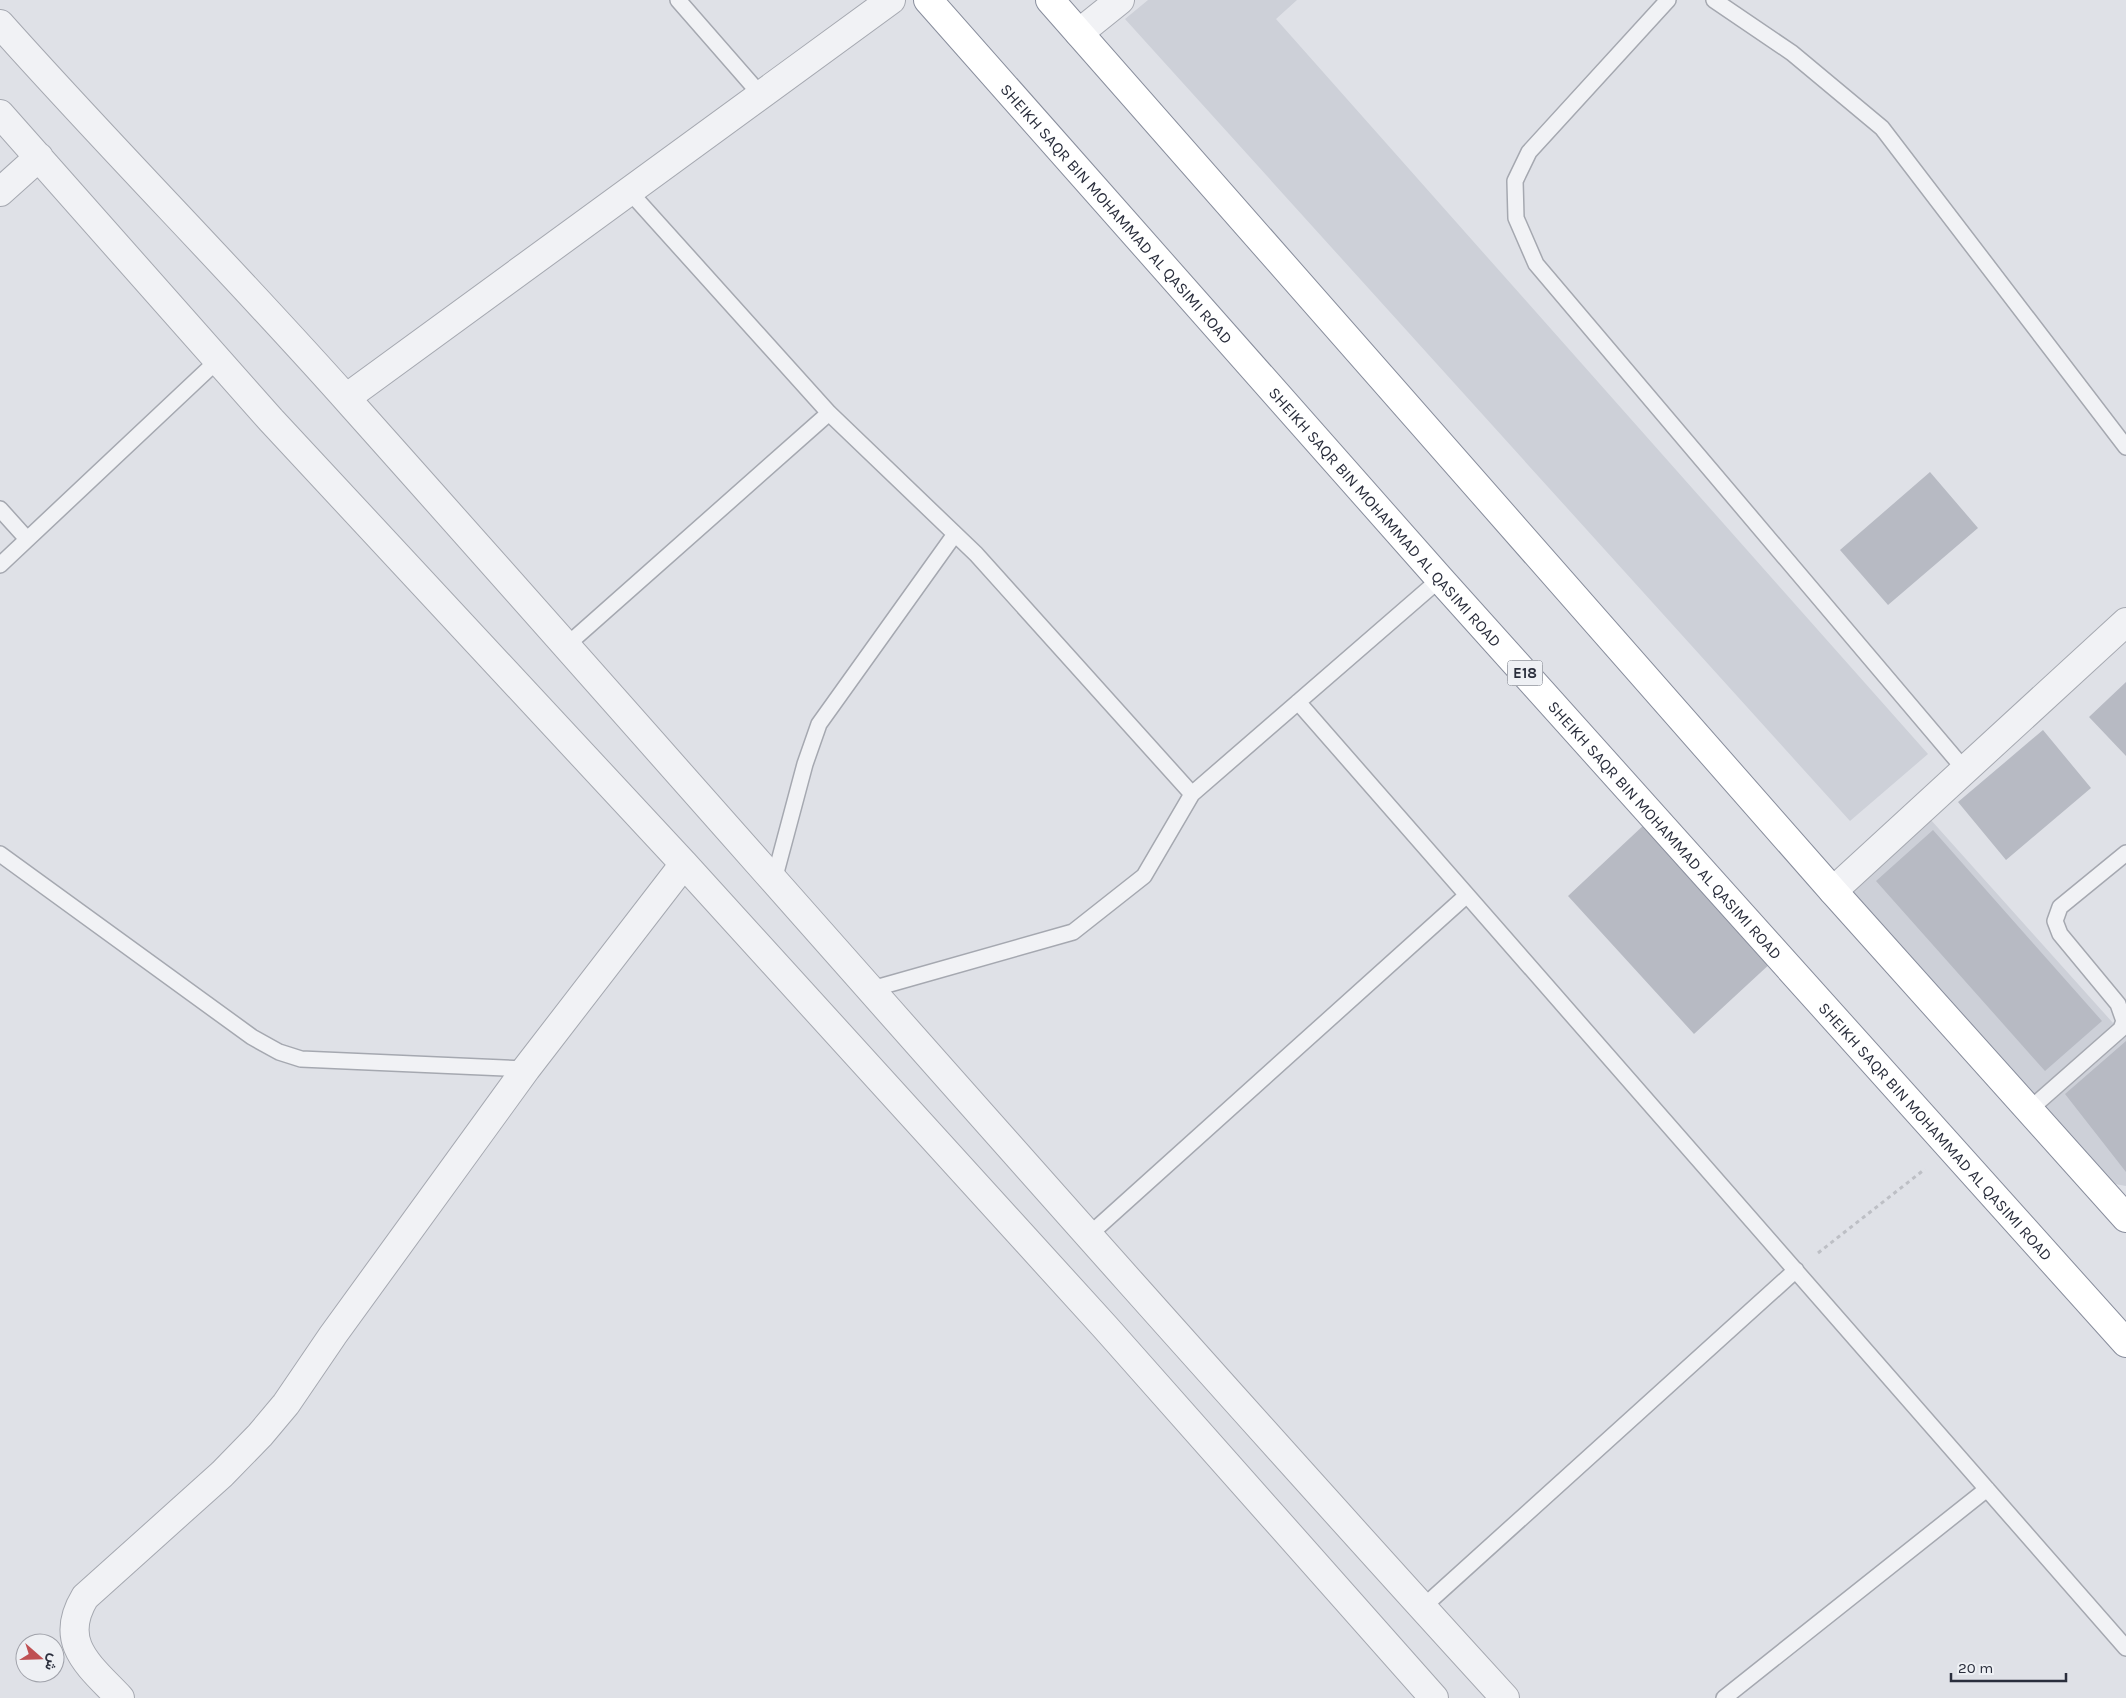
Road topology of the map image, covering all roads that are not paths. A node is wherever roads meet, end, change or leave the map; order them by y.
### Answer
1 (678, 0) edge
2 (891, 0) edge
3 (928, 0) edge
4 (1050, 0) edge
5 (1120, 0) edge
6 (1668, 0) edge
7 (1714, 0) edge
8 (0, 24) edge
9 (1079, 33) junction
10 (761, 95) junction
11 (0, 114) edge
12 (39, 158) junction
13 (629, 191) junction
14 (0, 192) edge
15 (218, 360) junction
16 (346, 398) junction
17 (829, 413) junction
18 (2126, 447) edge
19 (0, 509) edge
20 (955, 534) junction
21 (28, 540) junction
22 (0, 566) edge
23 (1440, 578) junction
24 (2126, 622) edge
25 (567, 645) junction
26 (1298, 702) junction
27 (1965, 770) junction
28 (1192, 794) junction
29 (2126, 853) edge
30 (0, 854) edge
31 (684, 864) junction
32 (774, 880) junction
33 (1833, 891) junction
34 (1467, 895) junction
35 (872, 989) junction
36 (526, 1069) junction
37 (2029, 1110) junction
38 (2126, 1218) edge
39 (1089, 1235) junction
40 (1796, 1270) junction
41 (2126, 1343) edge
42 (1987, 1489) junction
43 (1422, 1608) junction
44 (2126, 1648) edge
45 (120, 1698) edge
46 (1434, 1698) edge
47 (1505, 1698) edge
48 (1724, 1698) edge

1 - 10 lane
2 - 10 street
3 - 23 highway, SHEIKH SAQR BIN MOHAMMAD AL QASIMI ROAD / E18
4 - 9 highway
5 - 9 street
6 - 27 lane
7 - 18 lane
8 - 16 street
9 - 33 highway
10 - 13 street
11 - 12 street
12 - 14 street
12 - 15 street
13 - 16 street
13 - 17 lane
15 - 21 lane
15 - 31 street
16 - 25 street
17 - 20 lane
17 - 25 lane
19 - 21 lane
20 - 28 lane
20 - 32 lane
21 - 22 lane
23 - 26 lane
23 - 41 highway, SHEIKH SAQR BIN MOHAMMAD AL QASIMI ROAD / E18
24 - 27 street
25 - 32 street
26 - 28 lane
26 - 34 lane
27 - 33 street
28 - 35 lane
29 - 37 lane
30 - 36 lane
31 - 36 street
31 - 46 street
32 - 35 street
33 - 37 highway
34 - 39 lane
34 - 40 lane
35 - 39 street
36 - 45 street
37 - 38 highway
39 - 43 street
40 - 42 lane
40 - 43 lane
42 - 44 lane
42 - 48 lane
43 - 47 street

